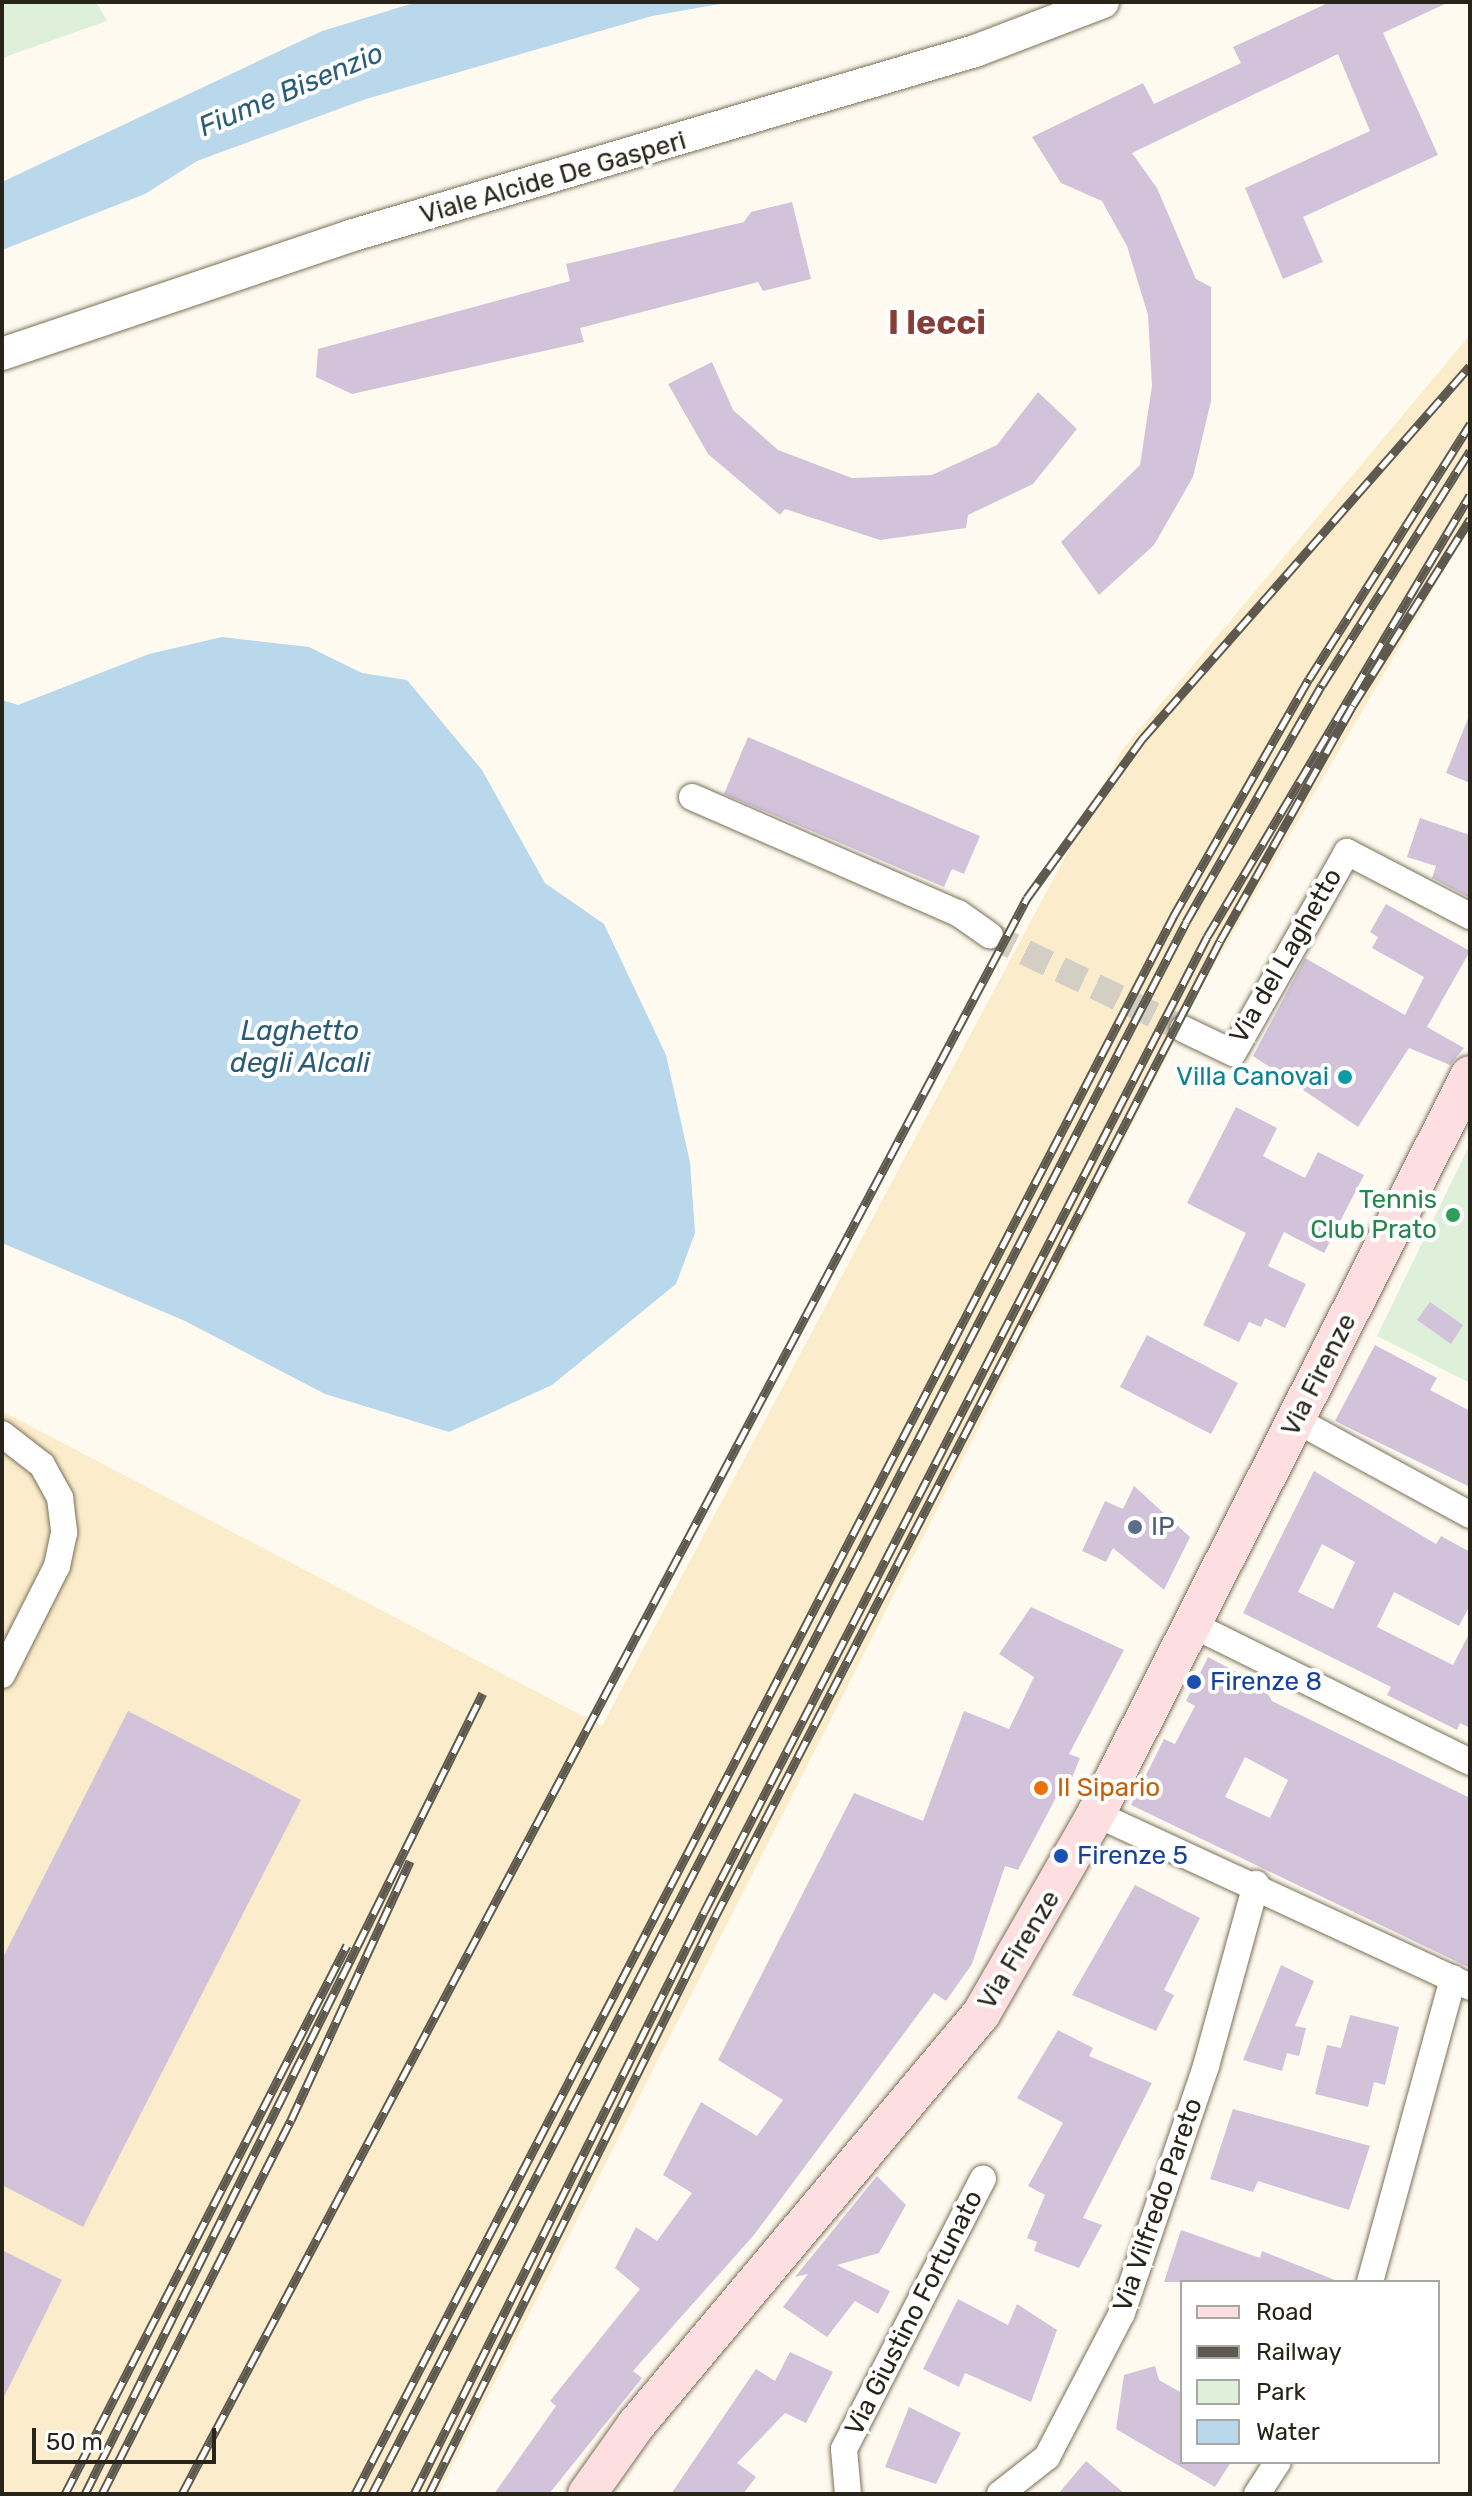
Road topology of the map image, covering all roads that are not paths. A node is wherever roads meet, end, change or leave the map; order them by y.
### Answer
1 (1103, 2) edge
2 (2, 354) edge
3 (692, 797) dead end
4 (1470, 916) edge
5 (990, 935) tunnel mouth
6 (1183, 1029) tunnel mouth
7 (1470, 1075) edge
8 (1296, 1420) junction
9 (2, 1434) edge
10 (1470, 1515) edge
11 (1191, 1624) junction
12 (2, 1675) edge
13 (1470, 1762) edge
14 (1096, 1814) junction
15 (1256, 1884) junction
16 (1462, 1983) edge
17 (983, 2179) dead end
18 (1371, 2280) edge
19 (1277, 2464) edge
20 (587, 2494) edge
21 (848, 2494) edge
22 (1000, 2494) edge
23 (1257, 2494) edge

1 - 2 street, Viale Alcide De Gasperi
3 - 5 street
4 - 6 street, Via del Laghetto
7 - 8 main road, Via Firenze
8 - 10 street
8 - 11 main road, Via Firenze
9 - 12 street
11 - 13 street
11 - 14 main road, Via Firenze
14 - 15 street
14 - 20 main road, Via Firenze
15 - 16 street
15 - 22 street, Via Vilfredo Pareto
16 - 18 street
17 - 21 street, Via Giustino Fortunato
19 - 23 street

